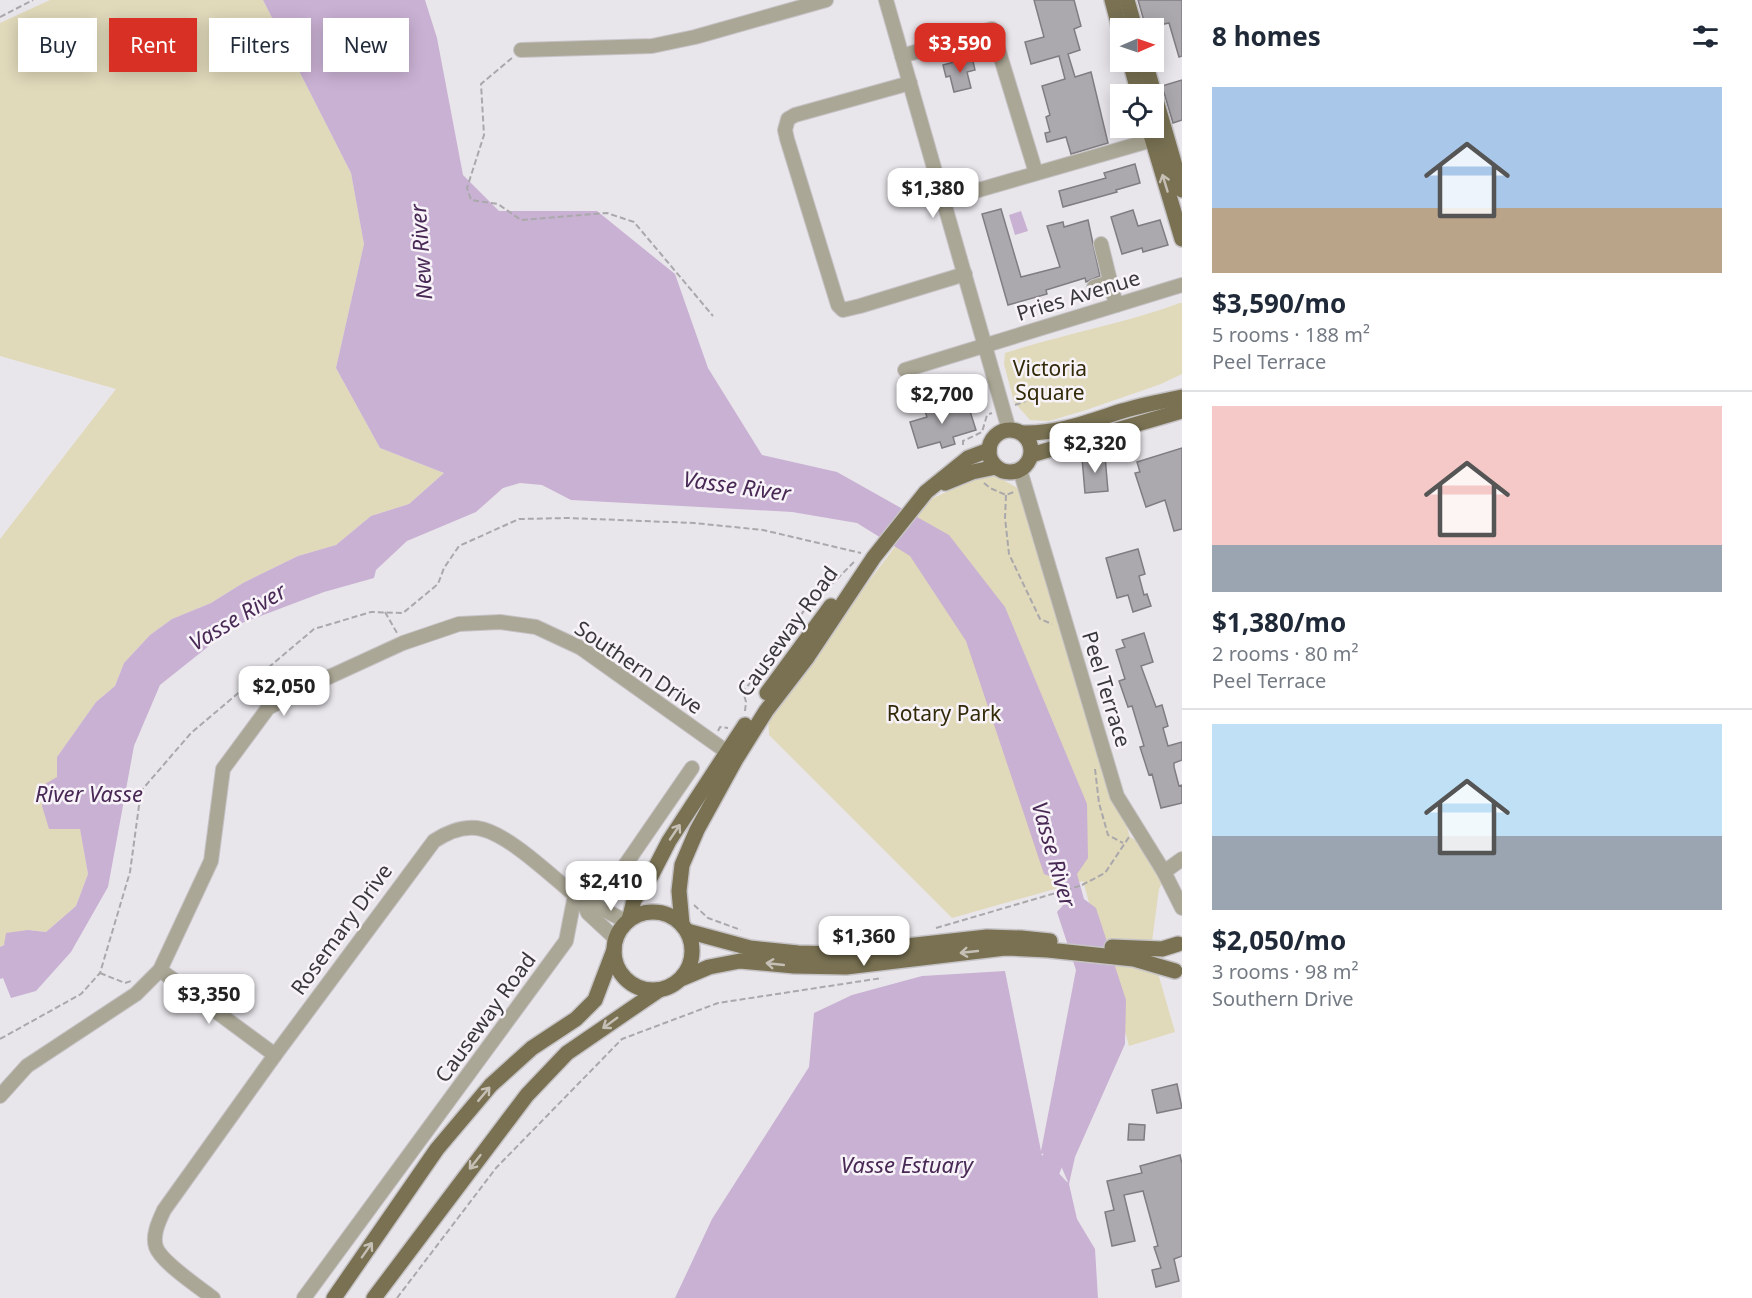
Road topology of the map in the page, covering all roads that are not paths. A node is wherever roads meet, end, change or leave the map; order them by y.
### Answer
1 (826, 0) edge
2 (886, 0) edge
3 (1112, 0) edge
4 (1127, 0) edge
5 (1117, 18) edge
6 (1132, 18) edge
7 (521, 50) road end
8 (902, 56) junction
9 (1148, 72) edge
10 (910, 83) junction
11 (1138, 138) edge
12 (1151, 138) edge
13 (1036, 173) junction
14 (1182, 189) edge
15 (944, 200) junction
16 (1182, 239) edge
17 (1101, 244) dead end
18 (965, 274) junction
19 (1110, 282) junction
20 (1182, 285) edge
21 (1095, 287) dead end
22 (1116, 305) junction
23 (986, 345) junction
24 (905, 370) dead end
25 (1182, 389) edge
26 (1182, 397) edge
27 (1165, 401) junction
28 (1182, 411) edge
29 (1016, 432) junction
30 (989, 450) junction
31 (1031, 455) junction
32 (996, 467) junction
33 (1020, 470) junction
34 (926, 492) junction
35 (731, 755) junction
36 (692, 768) dead end
37 (1182, 859) edge
38 (1164, 872) junction
39 (579, 899) junction
40 (1182, 908) edge
41 (628, 921) junction
42 (684, 927) junction
43 (1180, 943) edge
44 (615, 944) junction
45 (1048, 946) junction
46 (1124, 953) junction
47 (160, 970) junction
48 (1178, 974) edge
49 (682, 978) junction
50 (658, 990) junction
51 (275, 1055) junction
52 (0, 1096) edge
53 (213, 1298) edge
54 (304, 1298) edge
55 (333, 1298) edge
56 (374, 1298) edge

1 - 7 street
2 - 8 street
3 - 5 main road
4 - 6 main road
8 - 10 street
8 - 13 street
9 - 14 main road
10 - 15 street
10 - 18 street
11 - 13 street
16 -> 12 main road
13 - 15 street
15 - 18 street
17 - 19 street
18 - 23 street
19 - 21 street
19 - 22 street
20 - 22 street, Pries Avenue
22 - 23 street, Pries Avenue
23 - 24 street, Pries Avenue
23 - 29 street
25 - 27 main road
26 - 27 main road
27 - 29 main road
28 - 31 main road
29 - 30 main road
29 - 31 main road
30 - 32 main road
30 - 34 main road, Causeway Road
31 - 33 main road
32 - 33 main road
32 - 34 main road, Causeway Road
33 - 38 street, Peel Terrace
34 - 35 main road, Causeway Road
41 -> 35 main road, Causeway Road
35 - 42 main road, Causeway Road
35 - 47 street, Southern Drive
36 - 39 street
37 - 38 street
38 - 40 street, Peel Terrace
39 - 41 street, Rosemary Drive
39 - 44 street, Rosemary Drive
39 - 51 street, Rosemary Drive
39 - 54 street, Causeway Road
41 - 42 main road
41 - 44 main road
42 - 45 main road
42 - 49 main road
43 - 46 main road
43 - 48 main road
44 - 50 main road
55 -> 44 main road, Causeway Road
45 - 46 main road
45 -> 49 main road
46 - 48 main road
47 - 51 street
47 - 52 street, Southern Drive
49 - 50 main road
50 -> 56 main road
51 - 53 street, Rosemary Drive

